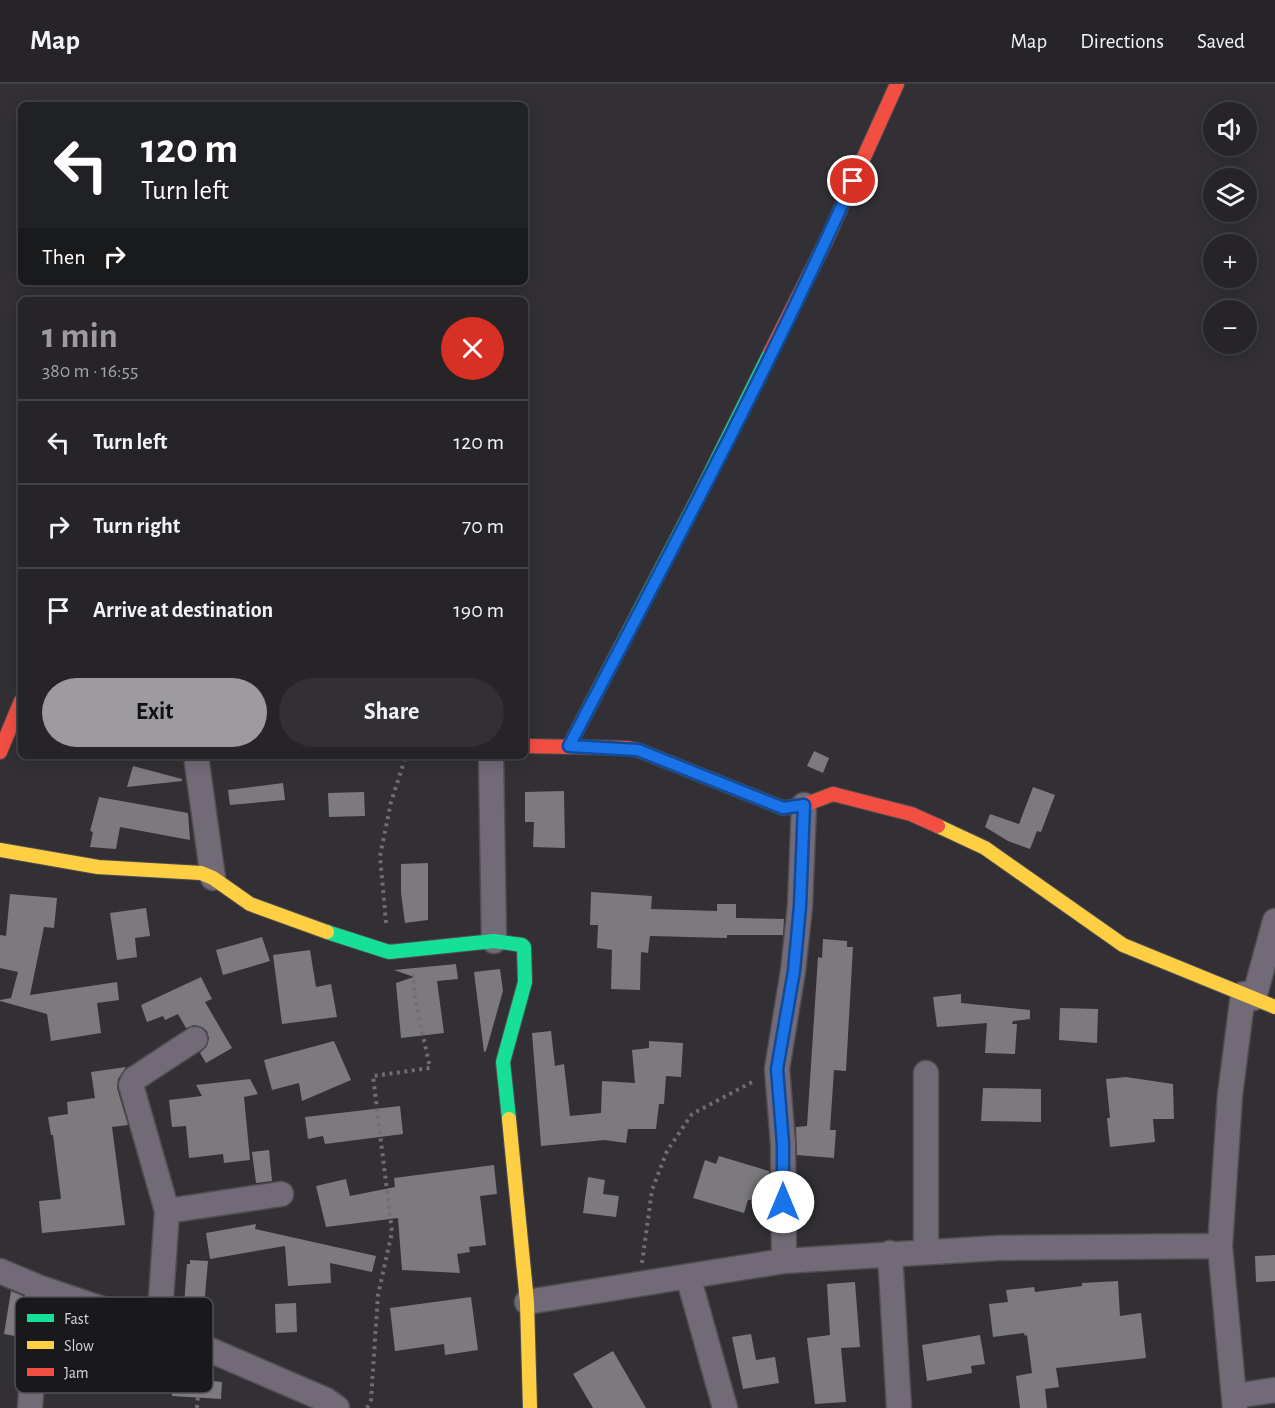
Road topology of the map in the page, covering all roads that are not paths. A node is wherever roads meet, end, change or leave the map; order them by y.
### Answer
1 (897, 84) edge
2 (18, 708) edge
3 (528, 746) edge
4 (569, 746) junction
5 (0, 752) edge
6 (196, 759) edge
7 (491, 759) edge
8 (804, 805) junction
9 (0, 850) edge
10 (213, 878) junction
11 (1275, 921) edge
12 (494, 941) junction
13 (1257, 999) edge
14 (195, 1039) dead end
15 (926, 1073) dead end
16 (281, 1194) dead end
17 (167, 1211) junction
18 (1220, 1246) junction
19 (926, 1251) junction
20 (890, 1253) junction
21 (784, 1261) junction
22 (0, 1271) edge
23 (688, 1276) junction
24 (38, 1287) junction
25 (37, 1297) edge
26 (68, 1297) edge
27 (161, 1297) edge
28 (527, 1302) junction
29 (213, 1352) edge
30 (1275, 1390) edge
31 (31, 1393) edge
32 (1235, 1402) edge
33 (30, 1408) edge
34 (337, 1408) edge
35 (530, 1408) edge
36 (725, 1408) edge
37 (899, 1408) edge

1 - 4 street
2 - 5 street
3 - 4 street
4 - 8 street
6 - 10 street
7 - 12 street
8 - 13 street
8 - 21 street
9 - 10 street
10 - 12 street
11 - 13 street
12 - 28 street
13 - 18 street
14 - 17 street
15 - 19 street
16 - 17 street
17 - 27 street
18 - 19 street
18 - 32 street
19 - 20 street
20 - 21 street
20 - 37 street
21 - 23 street
22 - 24 street
23 - 28 street
23 - 36 street
24 - 25 street
24 - 26 street
28 - 35 street
29 - 34 street
30 - 32 street
31 - 33 street

